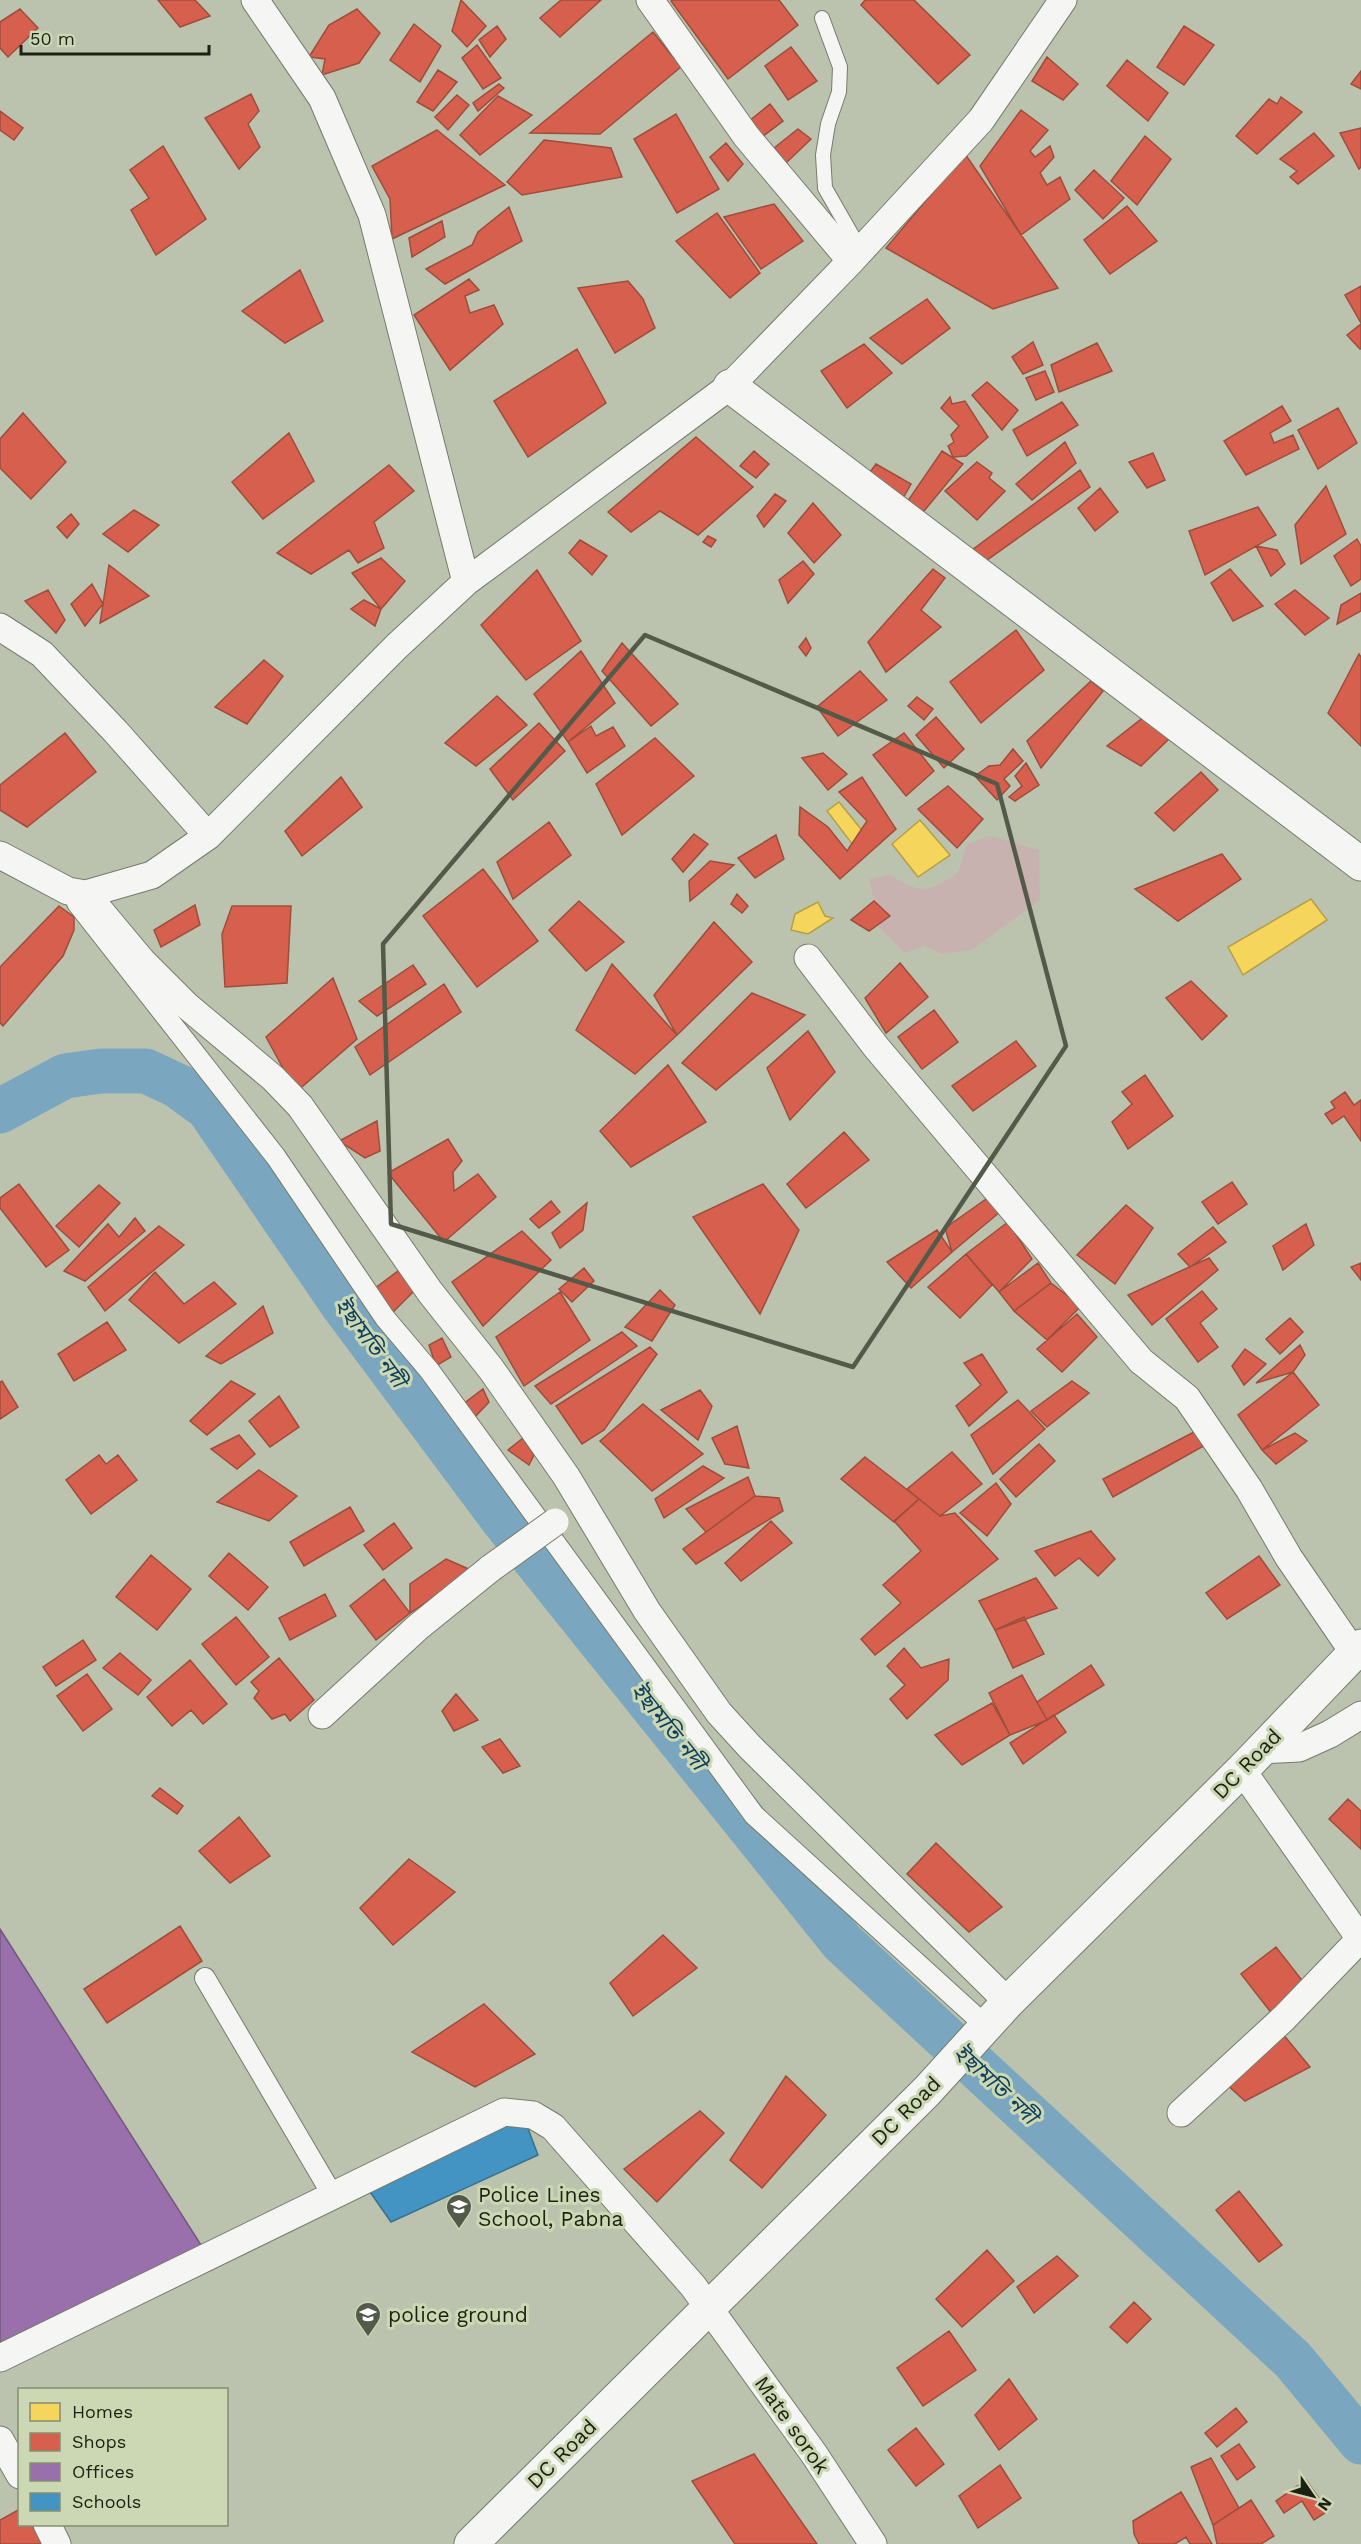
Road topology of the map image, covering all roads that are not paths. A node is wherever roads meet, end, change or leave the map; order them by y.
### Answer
1 (255, 0) edge
2 (650, 0) edge
3 (1063, 0) edge
4 (822, 18) dead end
5 (856, 256) junction
6 (730, 386) junction
7 (466, 582) junction
8 (0, 627) edge
9 (208, 836) junction
10 (0, 855) edge
11 (1361, 864) edge
12 (77, 893) junction
13 (808, 958) dead end
14 (582, 1503) junction
15 (1358, 1650) edge
16 (322, 1715) dead end
17 (1361, 1715) edge
18 (1251, 1760) junction
19 (1360, 1939) edge
20 (205, 1978) dead end
21 (1008, 2002) junction
22 (987, 2027) junction
23 (1180, 2113) dead end
24 (333, 2196) junction
25 (701, 2299) junction
26 (0, 2358) edge
27 (0, 2440) edge
28 (18, 2472) edge
29 (47, 2526) edge
30 (57, 2544) edge
31 (471, 2544) edge
32 (873, 2544) edge

1 - 7 street
2 - 5 street
3 - 5 street
4 - 5 lane
5 - 6 street
6 - 7 street
6 - 11 street
7 - 9 street
8 - 9 street
9 - 12 street
10 - 12 street
12 - 14 street
12 - 22 street
13 - 15 street
14 - 16 street, bridge
14 - 21 street
15 - 18 street, DC Road
17 - 18 street
18 - 19 street
18 - 21 street, DC Road
19 - 23 street
20 - 24 street
21 - 22 street, DC Road
22 - 25 street, DC Road
24 - 25 street, Mate sorok
24 - 26 street, Mate sorok
25 - 31 street, DC Road
25 - 32 street, Mate sorok
27 - 28 street
29 - 30 street

